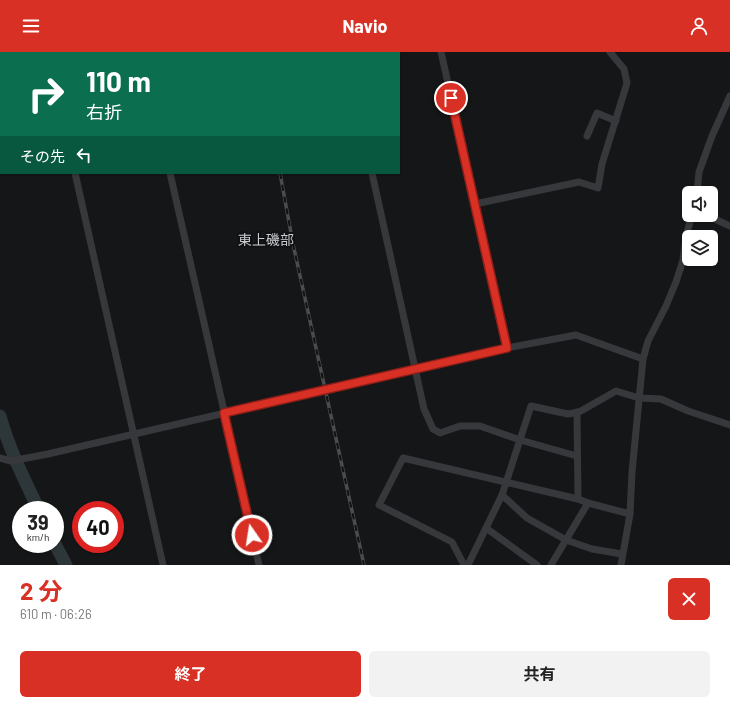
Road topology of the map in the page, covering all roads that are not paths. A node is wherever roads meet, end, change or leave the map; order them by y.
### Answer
1 (441, 52) edge
2 (610, 52) edge
3 (730, 96) edge
4 (616, 121) junction
5 (586, 136) dead end
6 (75, 174) edge
7 (170, 174) edge
8 (372, 174) edge
9 (698, 186) edge
10 (475, 204) junction
11 (718, 220) edge
12 (690, 222) edge
13 (730, 226) edge
14 (507, 348) junction
15 (643, 359) junction
16 (416, 369) junction
17 (639, 398) junction
18 (577, 412) junction
19 (224, 413) junction
20 (730, 425) edge
21 (133, 433) junction
22 (520, 440) junction
23 (577, 456) junction
24 (0, 458) edge
25 (507, 482) junction
26 (502, 495) junction
27 (578, 499) junction
28 (588, 504) junction
29 (630, 514) junction
30 (486, 528) junction
31 (566, 540) junction
32 (622, 554) junction
33 (163, 565) edge
34 (259, 565) edge
35 (464, 565) edge
36 (468, 565) edge
37 (537, 565) edge
38 (551, 565) edge
39 (621, 565) edge

1 - 10 street
2 - 4 street
3 - 9 street
4 - 5 street
4 - 10 street
6 - 21 street
7 - 19 street
8 - 16 street
10 - 14 street
11 - 13 street
12 - 15 street
14 - 15 street
14 - 16 street
15 - 17 street
16 - 19 street
16 - 22 street
17 - 18 street
17 - 20 street
17 - 29 street
18 - 22 street
18 - 23 street
19 - 21 street
19 - 34 street
21 - 24 street
21 - 33 street
22 - 23 street
22 - 25 street
23 - 27 street
25 - 26 street
25 - 27 street
25 - 35 street
26 - 30 street
26 - 31 street
27 - 28 street
28 - 29 street
28 - 31 street
29 - 32 street
30 - 36 street
30 - 37 street
31 - 32 street
31 - 38 street
32 - 39 street

